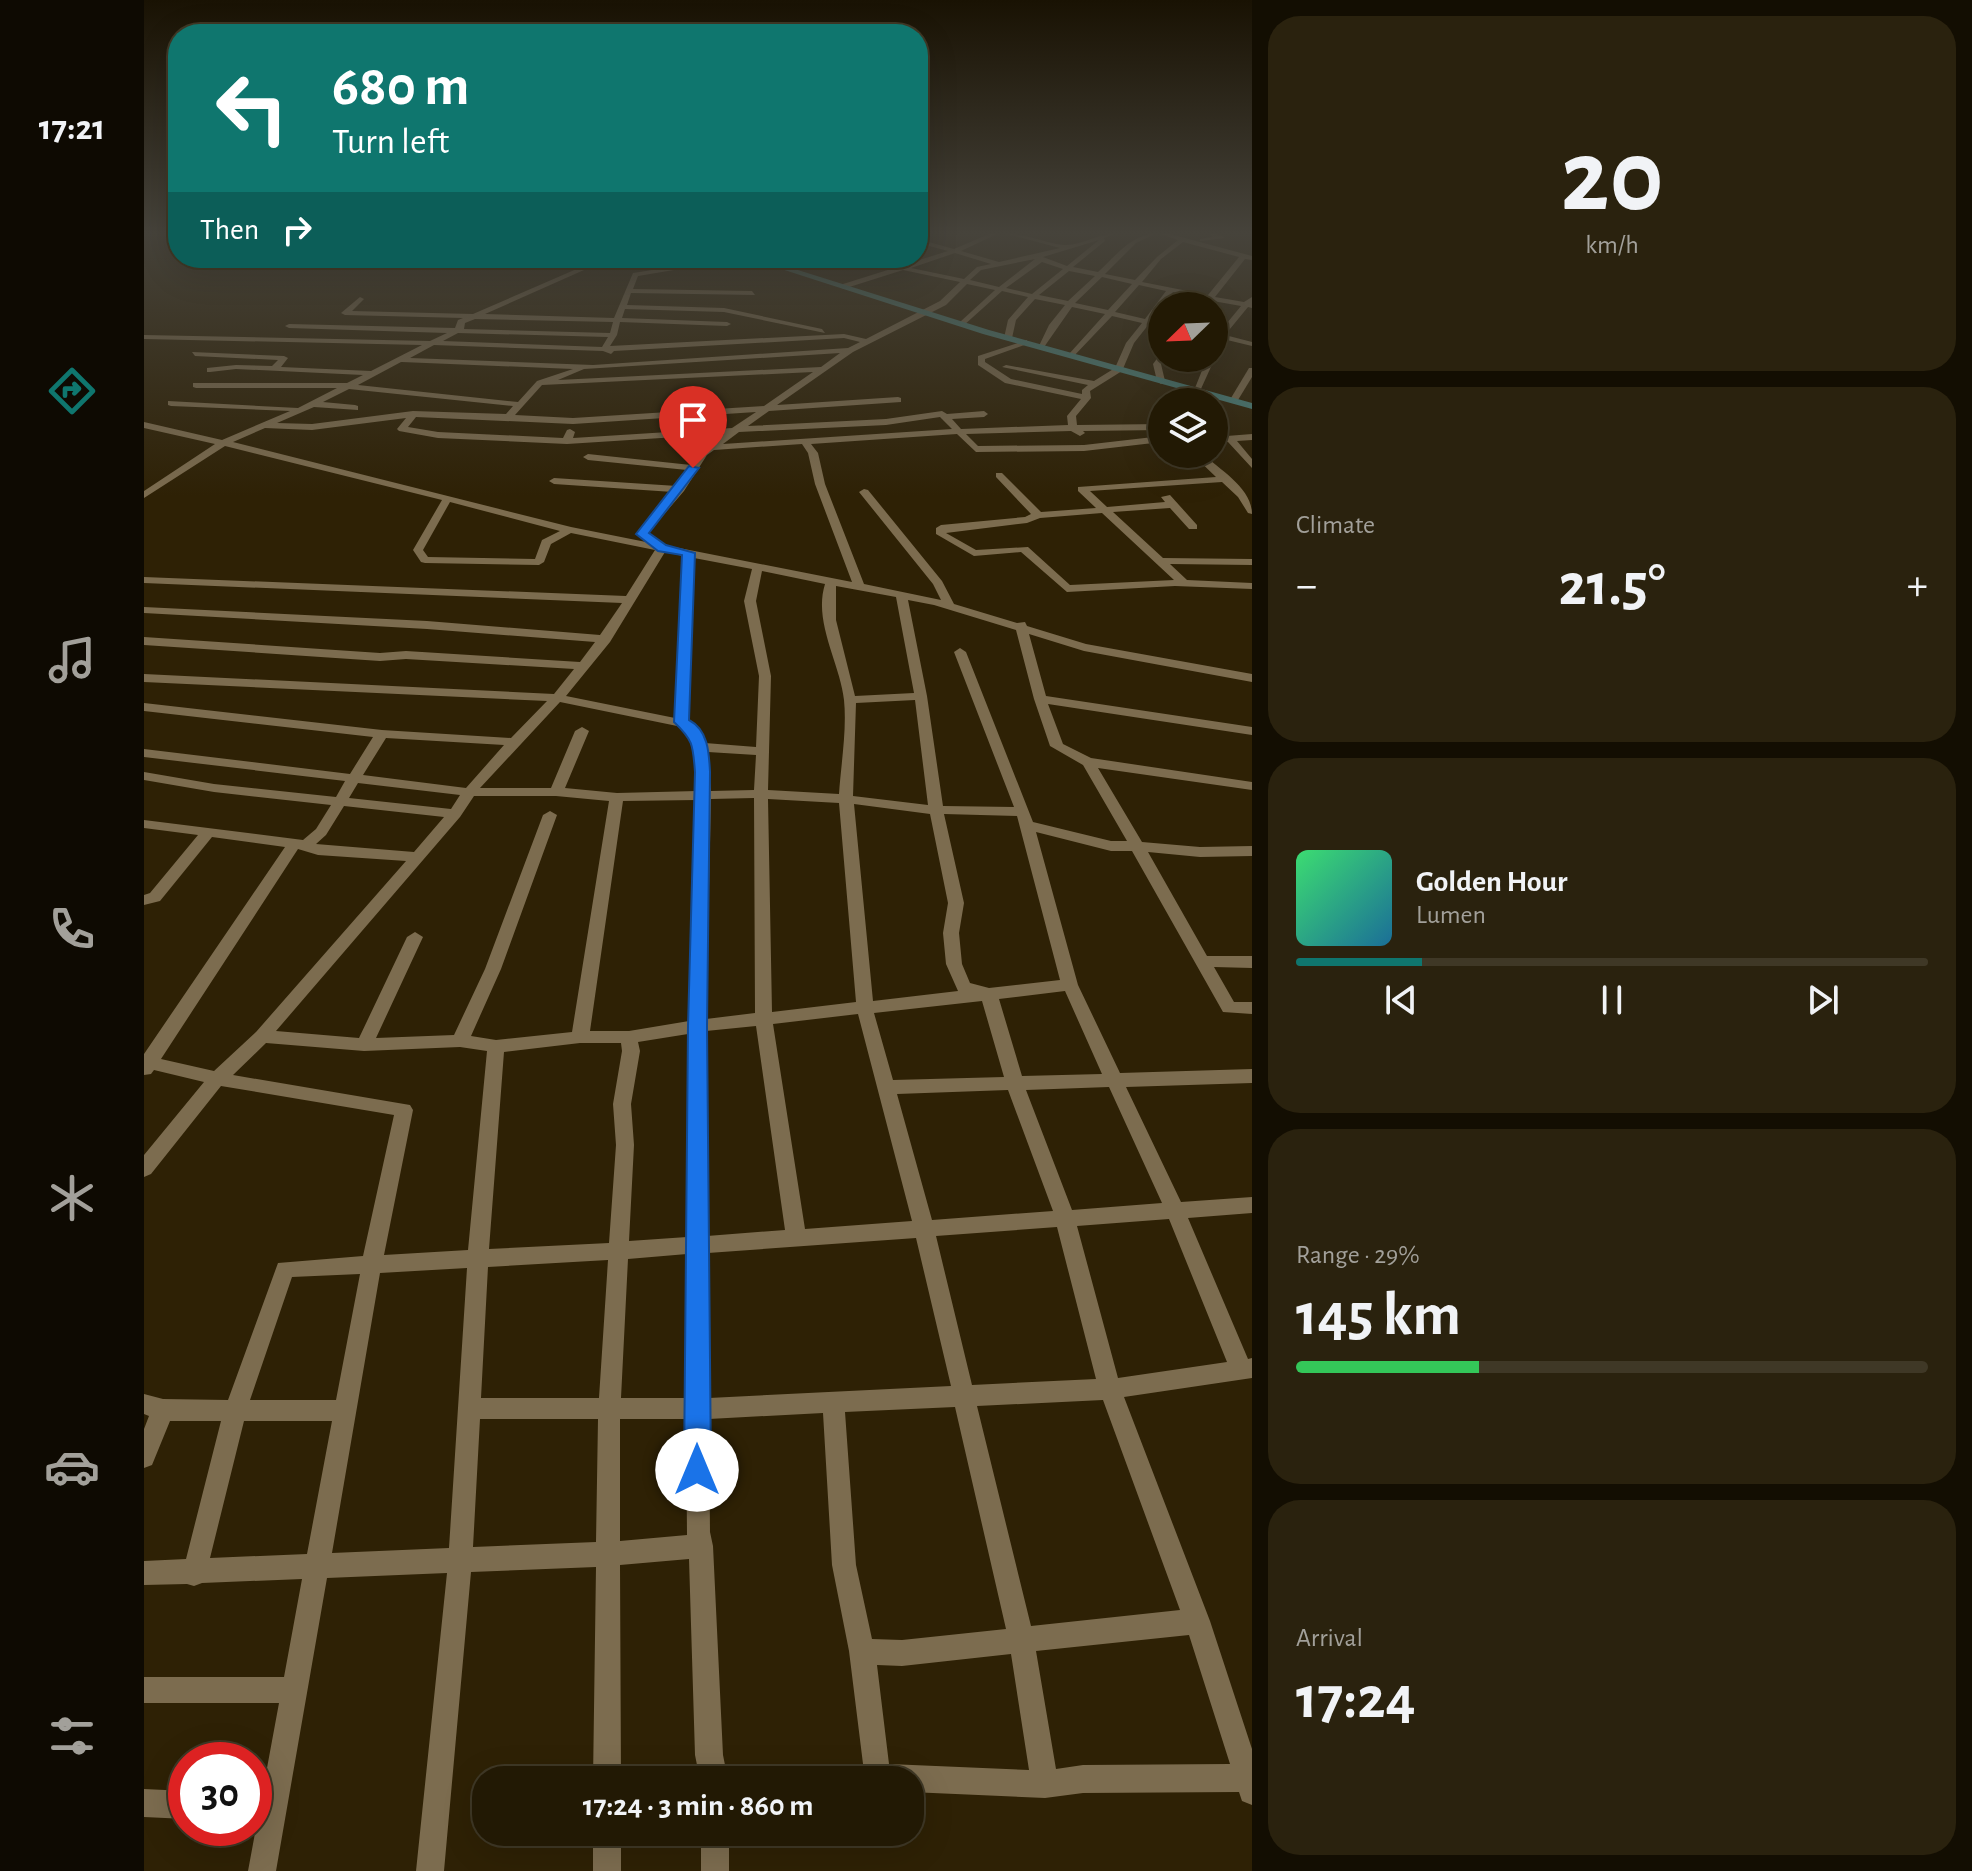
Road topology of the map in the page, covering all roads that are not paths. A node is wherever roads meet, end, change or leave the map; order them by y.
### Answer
1 (463, 321) edge
2 (617, 321) edge
3 (653, 321) edge
4 (776, 321) edge
5 (908, 321) edge
6 (954, 321) edge
7 (966, 321) edge
8 (1012, 321) edge
9 (1056, 321) edge
10 (1100, 321) edge
11 (1146, 321) edge
12 (727, 324) dead end
13 (963, 324) junction
14 (289, 326) dead end
15 (460, 329) junction
16 (613, 335) junction
17 (844, 336) junction
18 (144, 337) edge
19 (1008, 338) junction
20 (1228, 338) edge
21 (866, 341) junction
22 (1024, 342) junction
23 (429, 343) junction
24 (1252, 344) edge
25 (1042, 348) junction
26 (604, 349) junction
27 (850, 350) junction
28 (195, 354) dead end
29 (1072, 356) junction
30 (396, 360) junction
31 (623, 362) junction
32 (588, 366) junction
33 (1006, 367) dead end
34 (274, 369) junction
35 (824, 369) junction
36 (1119, 369) junction
37 (210, 370) dead end
38 (1252, 370) edge
39 (1159, 372) edge
40 (371, 373) junction
41 (1161, 381) junction
42 (540, 383) junction
43 (1094, 384) junction
44 (196, 385) dead end
45 (347, 386) junction
46 (1186, 388) edge
47 (1087, 398) junction
48 (1228, 398) edge
49 (1233, 399) junction
50 (898, 400) dead end
51 (485, 401) junction
52 (171, 403) dead end
53 (313, 404) junction
54 (517, 404) junction
55 (1252, 404) edge
56 (355, 408) dead end
57 (767, 408) junction
58 (299, 409) junction
59 (413, 414) junction
60 (984, 414) dead end
61 (472, 416) junction
62 (508, 417) junction
63 (944, 417) junction
64 (573, 421) junction
65 (144, 425) edge
66 (263, 426) junction
67 (157, 427) junction
68 (1148, 427) edge
69 (1073, 428) junction
70 (736, 430) junction
71 (956, 432) junction
72 (144, 434) edge
73 (1252, 437) edge
74 (1228, 439) edge
75 (1231, 439) junction
76 (1148, 440) edge
77 (567, 441) junction
78 (223, 443) junction
79 (806, 443) junction
80 (1098, 445) junction
81 (713, 447) junction
82 (588, 457) dead end
83 (1252, 465) edge
84 (693, 468) junction
85 (1213, 468) edge
86 (999, 475) dead end
87 (1226, 479) junction
88 (554, 481) dead end
89 (1158, 486) junction
90 (680, 489) junction
91 (864, 492) dead end
92 (144, 495) edge
93 (447, 499) junction
94 (1171, 505) junction
95 (1106, 508) junction
96 (1252, 511) edge
97 (1038, 515) junction
98 (1009, 522) junction
99 (1193, 527) dead end
100 (570, 530) junction
101 (662, 548) junction
102 (1024, 549) junction
103 (689, 553) junction
104 (1162, 561) junction
105 (1252, 562) edge
106 (758, 566) junction
107 (144, 580) edge
108 (832, 580) junction
109 (1184, 583) junction
110 (859, 586) junction
111 (1252, 586) edge
112 (901, 595) junction
113 (630, 600) junction
114 (949, 605) junction
115 (144, 610) edge
116 (1021, 625) junction
117 (606, 639) junction
118 (144, 641) edge
119 (960, 652) dead end
120 (584, 666) junction
121 (1252, 678) edge
122 (151, 679) edge
123 (144, 693) edge
124 (921, 696) junction
125 (558, 698) junction
126 (1040, 699) junction
127 (850, 700) junction
128 (144, 707) edge
129 (681, 722) junction
130 (582, 731) dead end
131 (1252, 731) edge
132 (382, 734) junction
133 (516, 742) junction
134 (701, 747) junction
135 (760, 751) junction
136 (144, 753) edge
137 (1088, 762) junction
138 (144, 776) edge
139 (355, 777) junction
140 (1252, 786) edge
141 (467, 792) junction
142 (556, 792) junction
143 (761, 794) junction
144 (704, 796) junction
145 (617, 797) junction
146 (846, 799) junction
147 (342, 802) junction
148 (936, 810) junction
149 (455, 814) junction
150 (550, 815) dead end
151 (1024, 819) junction
152 (144, 824) edge
153 (207, 834) junction
154 (300, 844) junction
155 (1137, 846) junction
156 (1252, 851) edge
157 (417, 857) junction
158 (144, 900) edge
159 (415, 937) dead end
160 (1202, 961) junction
161 (1252, 962) edge
162 (1070, 985) junction
163 (989, 994) junction
164 (1252, 1008) edge
165 (865, 1009) junction
166 (764, 1020) junction
167 (697, 1026) junction
168 (262, 1036) junction
169 (580, 1037) junction
170 (629, 1037) junction
171 (460, 1041) junction
172 (364, 1045) junction
173 (496, 1046) junction
174 (146, 1064) edge
175 (1252, 1076) edge
176 (217, 1079) junction
177 (1116, 1080) junction
178 (1014, 1081) junction
179 (889, 1087) junction
180 (144, 1169) edge
181 (1252, 1205) edge
182 (1175, 1210) junction
183 (1065, 1218) junction
184 (924, 1227) junction
185 (796, 1236) junction
186 (696, 1245) junction
187 (616, 1251) junction
188 (478, 1256) junction
189 (372, 1262) junction
190 (1246, 1368) edge
191 (1110, 1389) junction
192 (962, 1394) junction
193 (833, 1402) junction
194 (153, 1407) edge
195 (470, 1408) junction
196 (697, 1409) junction
197 (609, 1410) junction
198 (235, 1411) junction
199 (347, 1411) junction
200 (144, 1457) edge
201 (701, 1546) junction
202 (609, 1554) junction
203 (460, 1561) junction
204 (318, 1567) junction
205 (144, 1573) edge
206 (194, 1574) junction
207 (1197, 1621) junction
208 (1021, 1638) junction
209 (862, 1651) junction
210 (144, 1690) edge
211 (296, 1690) junction
212 (607, 1766) edge
213 (711, 1766) edge
214 (272, 1777) edge
215 (1251, 1782) edge
216 (1045, 1784) junction
217 (144, 1803) edge
218 (168, 1804) edge
219 (262, 1846) edge
220 (607, 1846) edge
221 (715, 1846) edge
222 (262, 1871) edge
223 (430, 1871) edge
224 (607, 1871) edge
225 (715, 1871) edge

1 - 15 street
2 - 16 street
3 - 12 street
4 - 17 street
5 - 21 street
6 - 13 main road
7 - 13 street
8 - 19 street
9 - 25 street
10 - 29 street
11 - 36 street
13 - 19 main road
14 - 15 street
15 - 16 street
15 - 23 street
16 - 26 street
17 - 21 street
17 - 26 street
18 - 23 street
19 - 22 main road
20 - 24 street
21 - 27 street
22 - 25 main road
22 - 47 street
23 - 26 street
23 - 30 street
25 - 29 main road
26 - 31 street
27 - 31 street
27 - 35 street
28 - 34 street
29 - 36 main road
30 - 32 street
30 - 40 street
31 - 32 street
32 - 42 street
33 - 43 street
34 - 37 street
34 - 40 street
35 - 42 street
35 - 57 street
36 - 41 main road
36 - 43 street
38 - 49 street
39 - 41 street
40 - 45 street
41 - 46 main road
42 - 54 street
43 - 47 street
44 - 45 street
45 - 51 street
45 - 53 street
47 - 69 street
48 - 49 main road
49 - 55 main road
50 - 57 street
51 - 54 street
51 - 61 street
52 - 58 street
53 - 56 street
53 - 58 street
54 - 62 street
57 - 64 street
57 - 70 street
58 - 66 street
59 - 61 street
59 - 66 street
59 - 77 street
60 - 63 street
61 - 62 street
62 - 64 street
63 - 70 street
63 - 71 street
64 - 77 street
65 - 67 street
66 - 78 street
67 - 72 street
67 - 78 street
68 - 69 street
69 - 71 street
69 - 80 street
70 - 77 street
70 - 81 street
71 - 79 street
71 - 80 street
73 - 75 street
74 - 75 street
75 - 83 street
76 - 80 street
78 - 92 street
78 - 93 street
79 - 81 street
79 - 110 street
81 - 84 street
82 - 84 street
84 - 90 street
85 - 87 street
86 - 97 street
87 - 89 street
87 - 96 street
88 - 90 street
89 - 94 street
89 - 95 street
90 - 101 street
91 - 114 street
93 - 100 street
93 - 100 street
94 - 95 street
94 - 99 street
95 - 97 street
95 - 104 street
97 - 98 street
98 - 102 street
98 - 102 street
100 - 101 street
101 - 103 street
101 - 113 street
102 - 109 street
103 - 106 street
103 - 129 street
104 - 105 street
104 - 109 street
106 - 108 street
106 - 135 street
107 - 113 street
108 - 110 street
108 - 127 street
109 - 111 street
110 - 112 street
112 - 114 street
112 - 124 street
113 - 117 street
114 - 116 street
115 - 117 street
116 - 121 street
116 - 126 street
117 - 120 street
118 - 120 street
119 - 151 street
120 - 125 street
122 - 123 street
122 - 125 street
124 - 127 street
124 - 148 street
125 - 129 street
125 - 133 street
126 - 131 street
126 - 137 street
127 - 146 street
128 - 132 street
129 - 134 street
130 - 142 street
132 - 133 street
132 - 139 street
133 - 141 street
134 - 135 street
134 - 144 street
135 - 143 street
136 - 139 street
137 - 140 street
137 - 155 street
138 - 147 street
139 - 141 street
139 - 147 street
141 - 142 street
141 - 149 street
142 - 145 street
143 - 144 street
143 - 146 street
143 - 166 street
144 - 145 street
144 - 167 street
145 - 169 street
146 - 148 street
146 - 165 street
147 - 149 street
147 - 154 street
148 - 151 street
148 - 163 street
149 - 157 street
150 - 171 street
151 - 155 street
151 - 162 street
152 - 153 street
153 - 154 street
153 - 158 street
154 - 157 street
154 - 174 street
155 - 156 street
155 - 160 street
157 - 168 street
159 - 172 street
160 - 161 street
160 - 164 street
162 - 163 street
162 - 177 street
163 - 165 street
163 - 178 street
165 - 166 street
165 - 179 street
166 - 167 street
166 - 185 street
167 - 170 street
167 - 186 street
168 - 172 street
168 - 176 street
169 - 170 street
169 - 173 street
170 - 187 street
171 - 172 street
171 - 173 street
173 - 188 street
174 - 176 street
175 - 177 street
176 - 180 street
176 - 189 street
177 - 178 street
177 - 182 street
178 - 179 street
178 - 183 street
179 - 184 street
181 - 182 street
182 - 183 street
182 - 190 street
183 - 184 street
183 - 191 street
184 - 185 street
184 - 192 street
185 - 186 street
186 - 187 street
186 - 196 street
187 - 188 street
187 - 197 street
188 - 189 street
188 - 195 street
189 - 198 street
189 - 199 street
190 - 191 street
191 - 192 street
191 - 207 street
192 - 193 street
192 - 208 street
193 - 196 street
193 - 209 street
194 - 198 street
194 - 200 street
195 - 197 street
195 - 203 street
196 - 197 street
196 - 201 street
197 - 202 street
198 - 199 street
198 - 206 street
199 - 204 street
201 - 202 street
201 - 213 street
202 - 203 street
202 - 212 street
203 - 204 street
203 - 223 street
204 - 206 street
204 - 211 street
205 - 206 street
207 - 208 street
207 - 215 street
208 - 209 street
208 - 216 street
209 - 216 street
210 - 211 street
211 - 214 street
215 - 216 street
217 - 218 street
219 - 222 street
220 - 224 street
221 - 225 street

